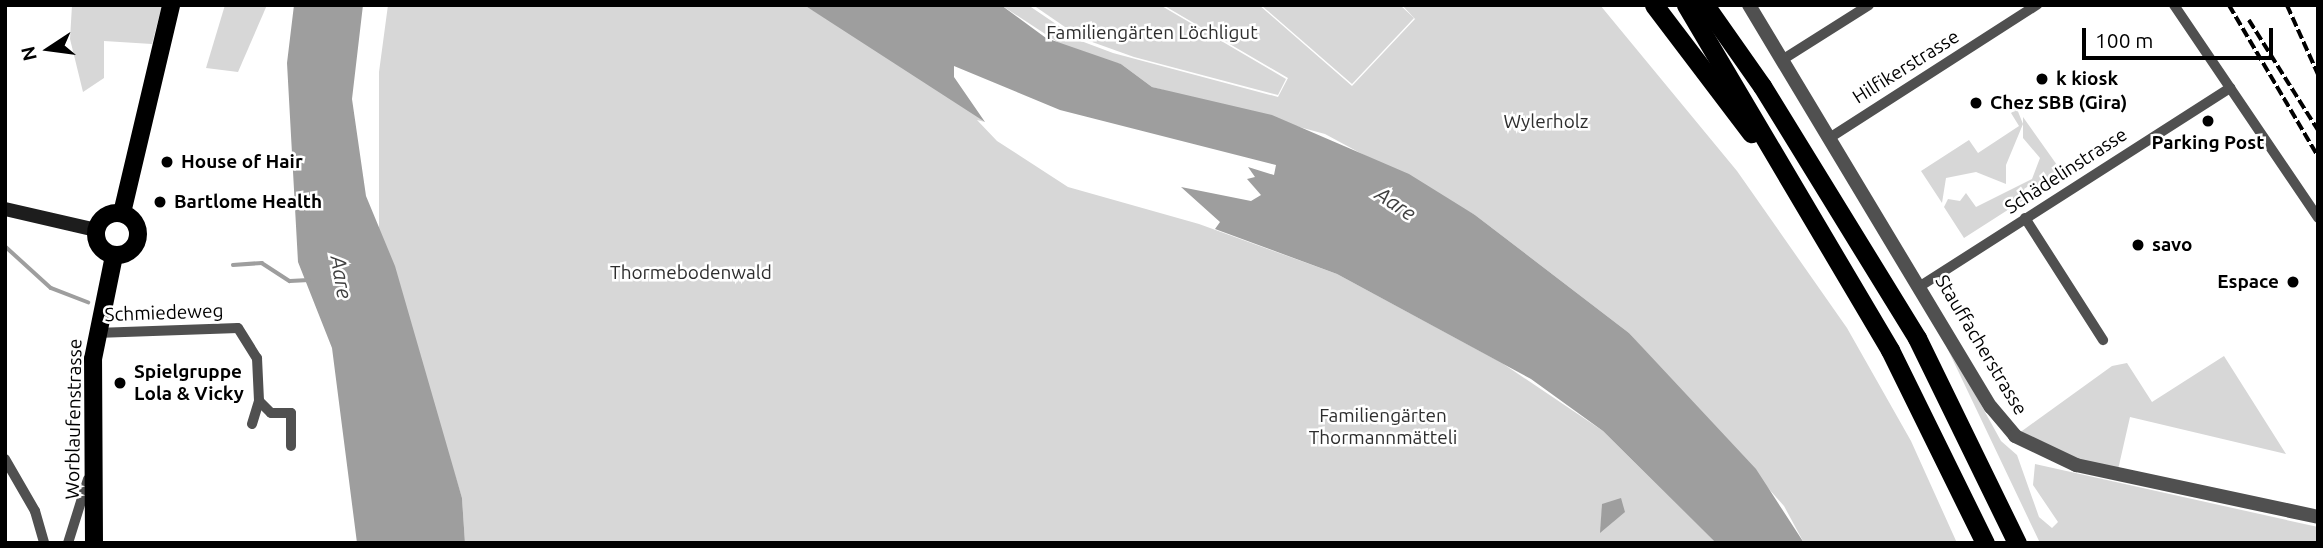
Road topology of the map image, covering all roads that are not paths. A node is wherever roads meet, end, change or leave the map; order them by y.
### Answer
1 (171, 5) edge
2 (1654, 5) edge
3 (1686, 5) edge
4 (1705, 5) edge
5 (1720, 5) edge
6 (1749, 5) edge
7 (1869, 5) edge
8 (2037, 5) edge
9 (2174, 5) edge
10 (1782, 60) junction
11 (1762, 86) junction
12 (2230, 88) junction
13 (1830, 137) junction
14 (1787, 181) junction
15 (5, 209) edge
16 (122, 213) junction
17 (2025, 218) junction
18 (2318, 218) edge
19 (96, 230) junction
20 (114, 256) junction
21 (1922, 285) junction
22 (96, 332) junction
23 (2103, 340) dead end
24 (259, 401) junction
25 (252, 424) dead end
26 (291, 446) dead end
27 (5, 459) edge
28 (92, 466) junction
29 (2318, 517) edge
30 (44, 543) edge
31 (68, 543) edge
32 (94, 543) edge
33 (1985, 543) edge
34 (2017, 543) edge

1 - 16 main road
2 - 14 highway
3 - 14 highway
4 - 11 highway
5 - 11 highway
6 - 10 street, Stauffacherstrasse
7 - 10 street
8 - 13 street, Hilfikerstrasse
9 - 12 street
10 - 13 street, Stauffacherstrasse
11 - 34 highway
12 - 17 street, Schädelinstrasse
12 - 18 street
13 - 21 street, Stauffacherstrasse
14 - 33 highway
15 - 19 main road
16 - 19 main road
16 - 20 main road
17 - 21 street, Schädelinstrasse
17 - 23 street
19 - 20 main road
20 - 22 main road, Worblaufenstrasse
21 - 29 street, Stauffacherstrasse
22 - 24 street, Schmiedeweg
22 - 28 main road, Worblaufenstrasse
24 - 25 street, Schmiedeweg
24 - 26 street
27 - 30 street
28 - 31 street
28 - 32 main road, Worblaufenstrasse

